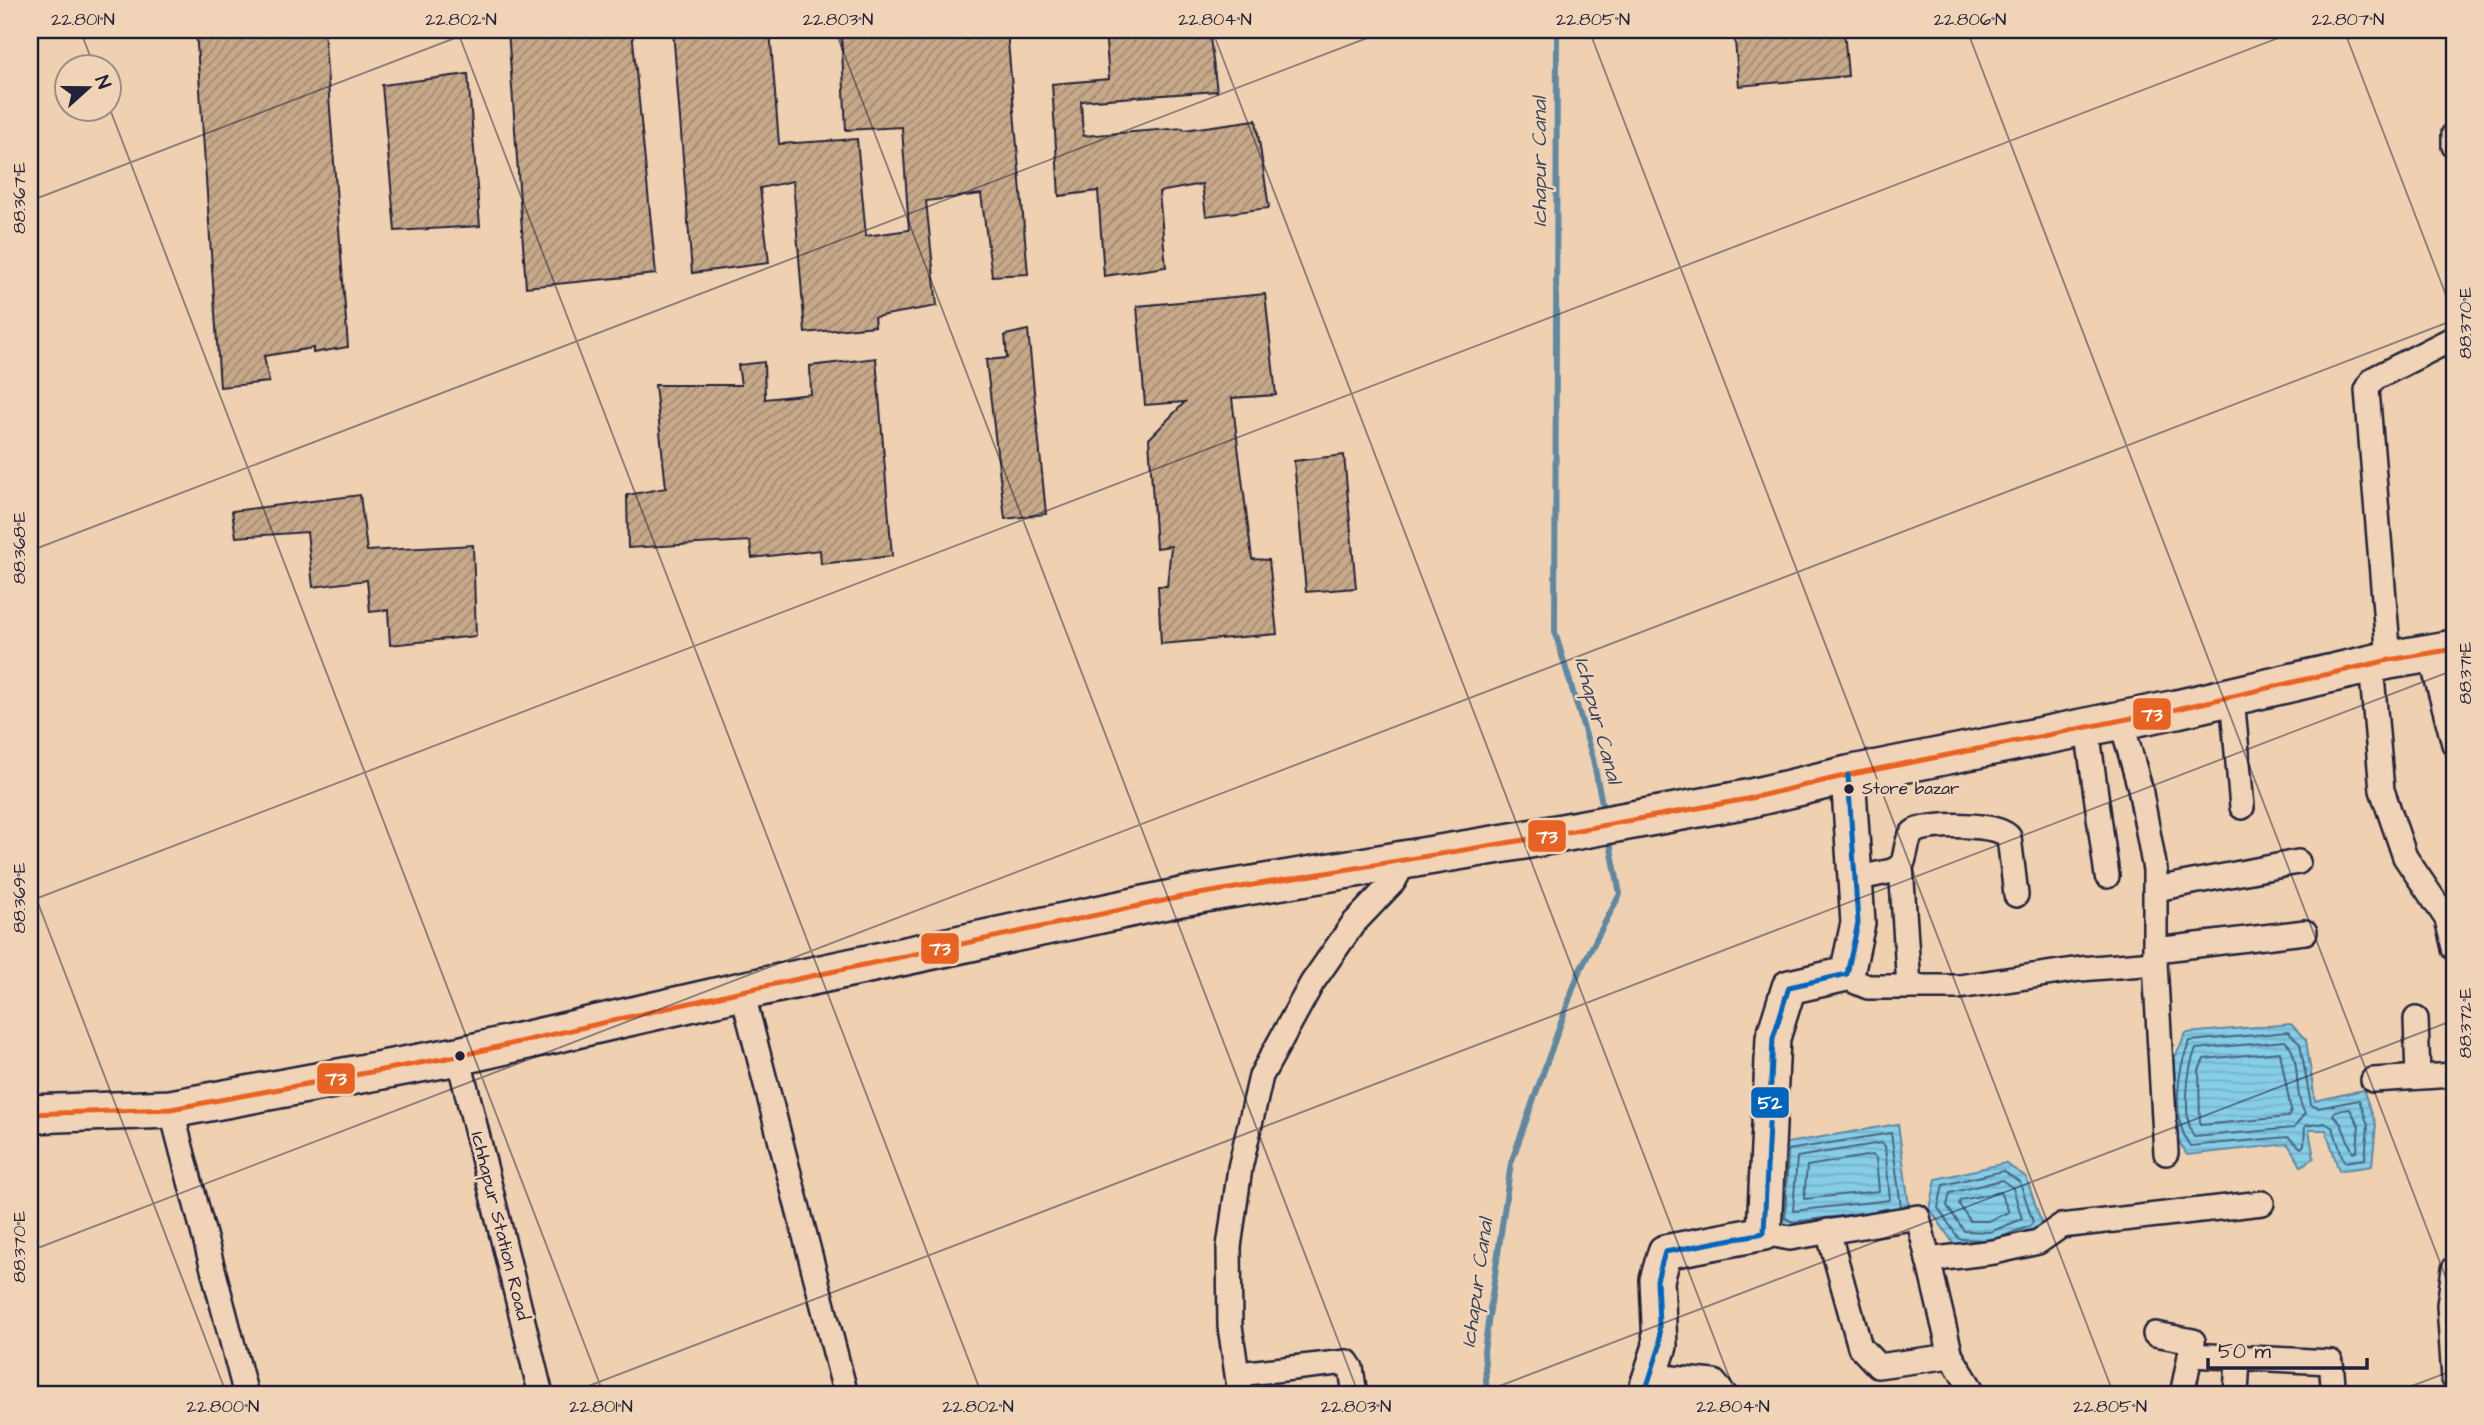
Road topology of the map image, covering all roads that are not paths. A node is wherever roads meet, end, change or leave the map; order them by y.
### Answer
1 (2454, 134) edge
2 (2454, 146) edge
3 (2454, 338) edge
4 (2442, 651) edge
5 (2380, 662) junction
6 (2232, 696) junction
7 (2104, 724) junction
8 (2454, 744) edge
9 (1849, 775) junction
10 (2242, 807) dead end
11 (1406, 859) junction
12 (2298, 862) dead end
13 (1901, 866) junction
14 (2107, 876) dead end
15 (1855, 879) junction
16 (2156, 889) junction
17 (2016, 895) dead end
18 (2305, 932) dead end
19 (2454, 948) edge
20 (2155, 956) junction
21 (1847, 974) junction
22 (1909, 987) junction
23 (742, 991) junction
24 (2416, 1019) dead end
25 (458, 1056) junction
26 (2454, 1075) edge
27 (2418, 1077) junction
28 (2373, 1080) dead end
29 (171, 1108) junction
30 (30, 1114) edge
31 (2166, 1153) dead end
32 (2262, 1203) dead end
33 (1828, 1231) junction
34 (1764, 1233) junction
35 (1928, 1260) junction
36 (2454, 1269) edge
37 (2155, 1334) dead end
38 (2190, 1355) junction
39 (1951, 1356) junction
40 (2238, 1357) junction
41 (2454, 1380) edge
42 (1239, 1385) edge
43 (1648, 1386) edge
44 (246, 1395) edge
45 (541, 1395) edge
46 (846, 1395) edge
47 (1355, 1395) edge
48 (1726, 1395) edge
49 (1975, 1395) edge
50 (2182, 1395) edge
51 (2236, 1395) edge
52 (2334, 1395) edge

1 - 2 street
3 - 5 street
4 - 5 main road
4 - 8 street
5 - 6 main road
5 - 19 street
6 - 7 main road
6 - 10 street
7 - 9 main road
7 - 14 street
7 - 16 street
9 - 11 main road
9 - 15 street
11 - 23 main road
11 - 42 street
12 - 16 street
13 - 15 street
13 - 17 street
13 - 22 street
15 - 21 street
16 - 20 street
18 - 20 street
20 - 22 street
20 - 31 street
21 - 22 street
21 - 34 street
23 - 25 main road
23 - 46 street
24 - 27 street
25 - 29 main road
25 - 45 street, Ichhapur Station Road
26 - 27 street
27 - 28 street
29 - 30 main road
29 - 44 street
32 - 35 street
33 - 34 street
33 - 35 street
33 - 39 street
34 - 43 street
35 - 39 street
36 - 41 street
37 - 38 street
38 - 40 street
38 - 50 street
39 - 49 street
40 - 51 street
40 - 52 street
42 - 47 street
43 - 48 street

